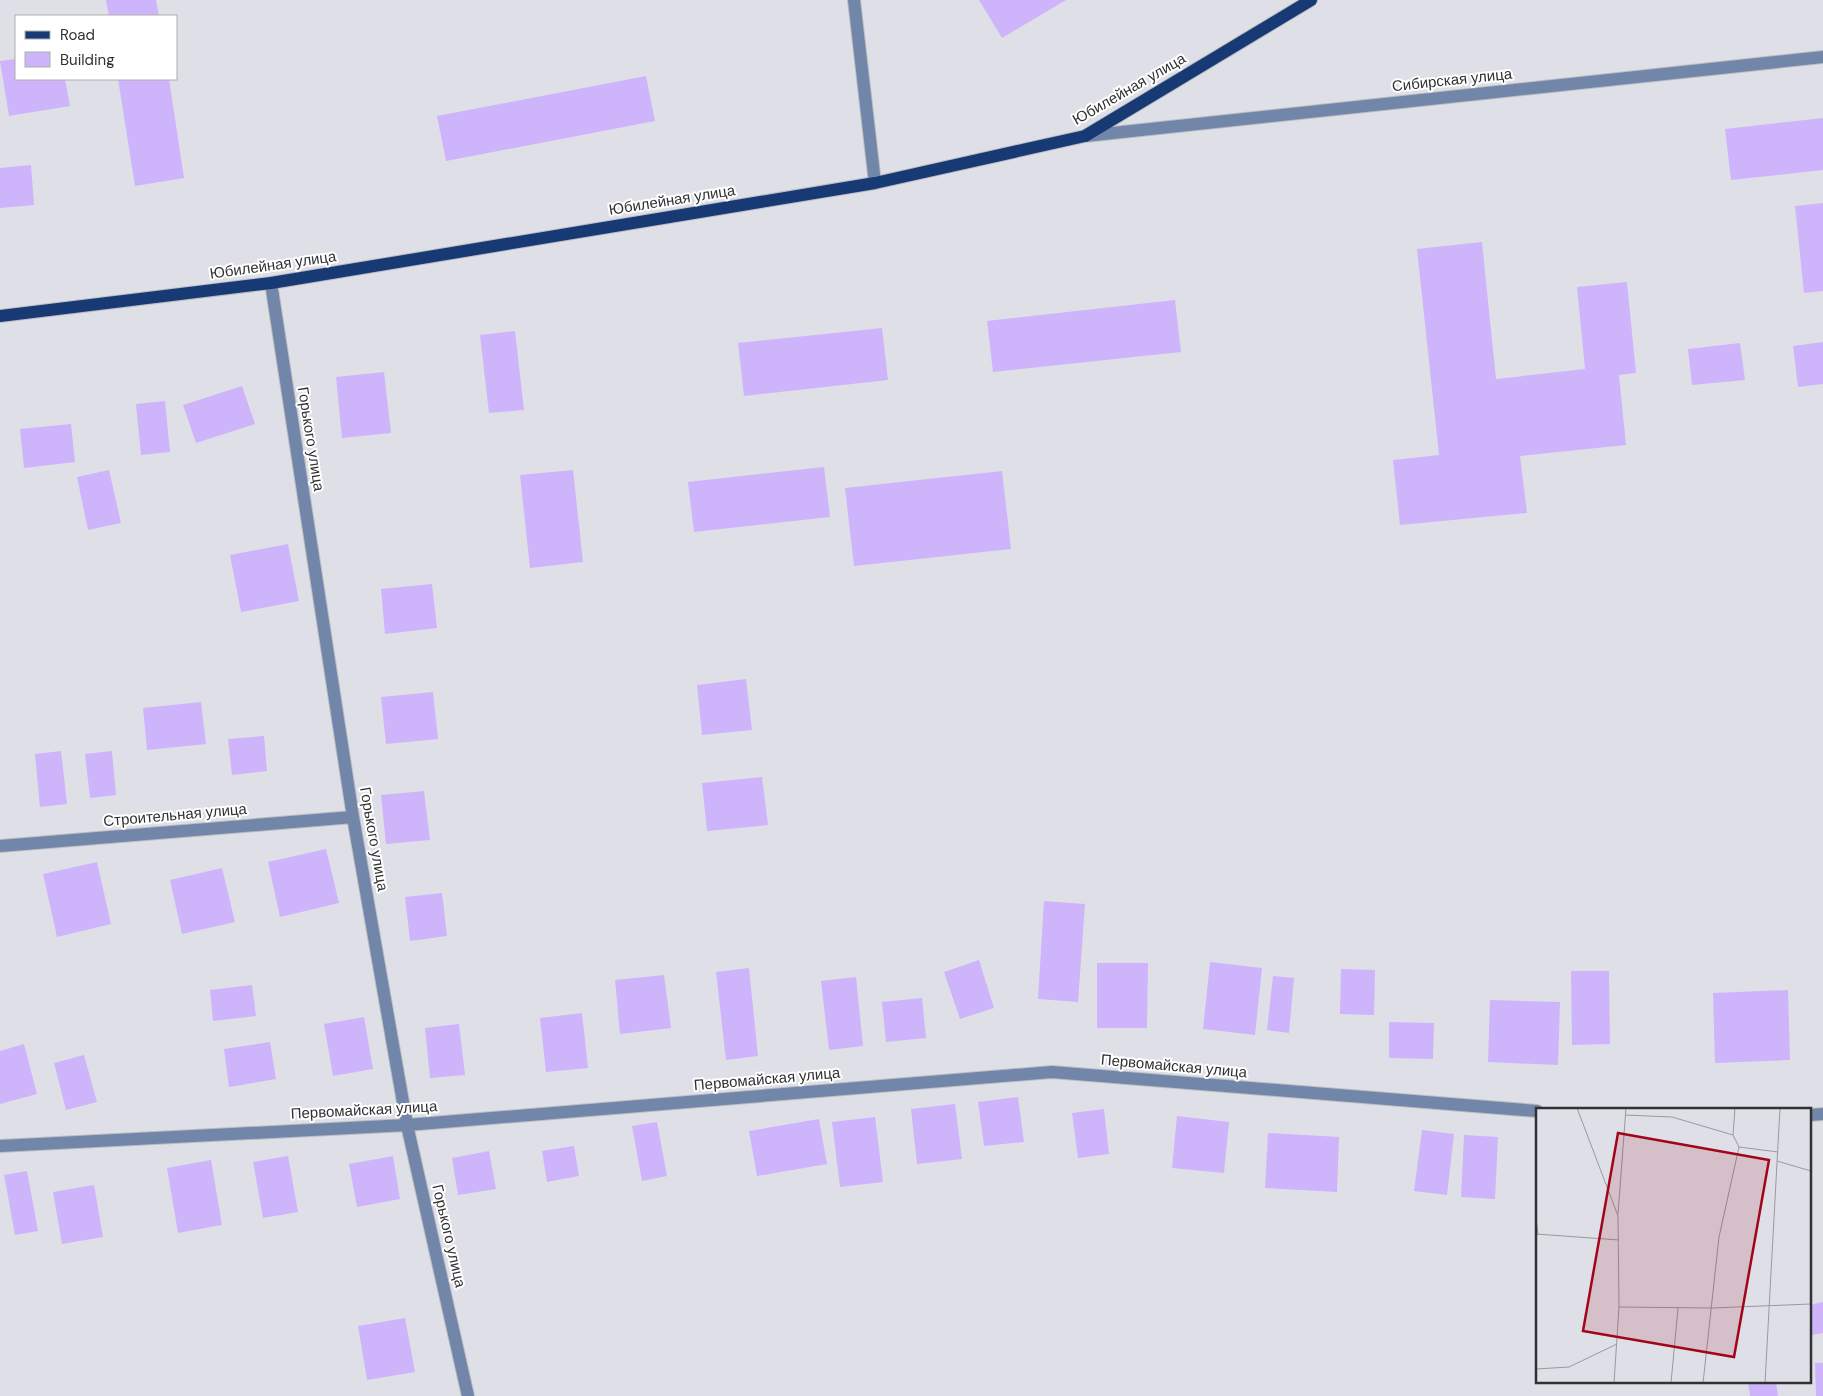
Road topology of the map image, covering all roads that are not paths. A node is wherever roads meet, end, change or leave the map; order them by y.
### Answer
1 (854, 0) edge
2 (1311, 0) edge
3 (1823, 57) edge
4 (1086, 136) junction
5 (875, 183) junction
6 (271, 283) junction
7 (0, 316) edge
8 (353, 817) junction
9 (0, 846) edge
10 (1536, 1110) edge
11 (1823, 1114) edge
12 (1810, 1115) edge
13 (407, 1125) junction
14 (0, 1146) edge
15 (468, 1396) edge

1 - 5 street
2 - 4 main road, Юбилейная улица
3 - 4 street, Сибирская улица
4 - 5 main road, Юбилейная улица
5 - 6 main road, Юбилейная улица
6 - 7 main road, Юбилейная улица
6 - 8 street, Горького улица
8 - 9 street, Строительная улица
8 - 13 street, Горького улица
10 - 13 street, Первомайская улица
11 - 12 street
13 - 14 street, Первомайская улица
13 - 15 street, Горького улица

